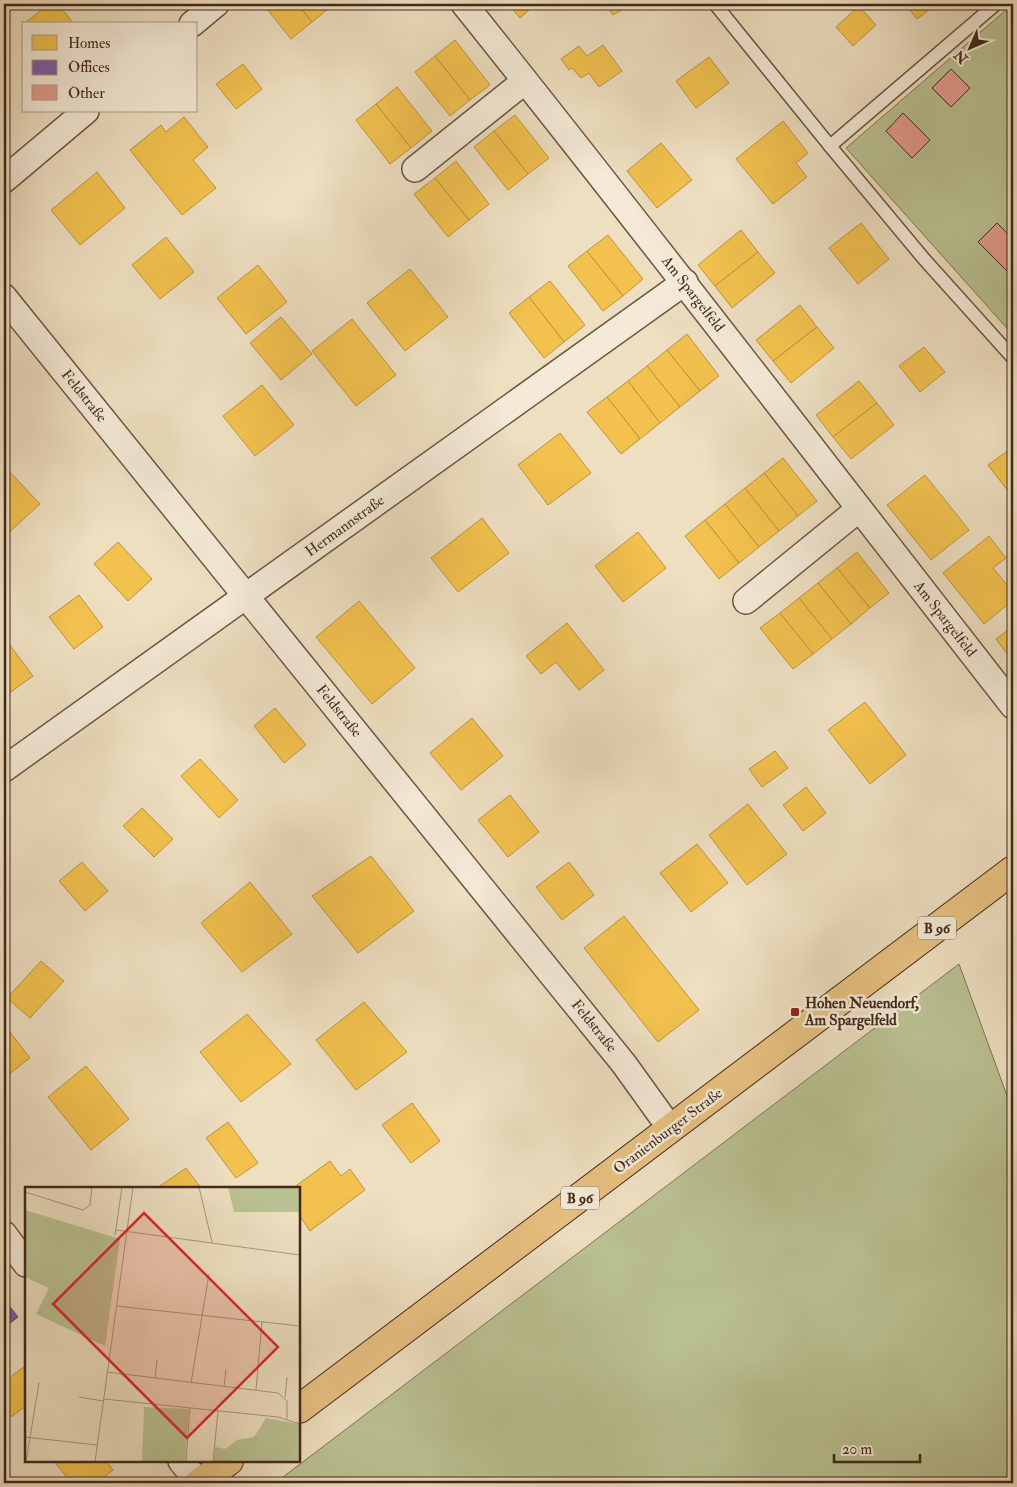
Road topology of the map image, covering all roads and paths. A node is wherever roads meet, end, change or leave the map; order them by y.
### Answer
1 (216, 4) edge
2 (464, 4) edge
3 (715, 4) edge
4 (996, 4) edge
5 (194, 22) edge
6 (526, 81) junction
7 (85, 112) edge
8 (830, 146) junction
9 (415, 169) dead end
10 (4, 180) edge
11 (685, 282) junction
12 (4, 297) edge
13 (1013, 358) edge
14 (859, 509) junction
15 (247, 597) junction
16 (746, 601) dead end
17 (1013, 706) edge
18 (4, 769) edge
19 (1013, 870) edge
20 (670, 1128) junction
21 (4, 1234) edge
22 (25, 1263) edge
23 (300, 1408) edge
24 (182, 1462) edge
25 (228, 1462) edge
26 (199, 1483) edge

1 - 5 street
2 - 6 street, Am Spargelfeld
3 - 8 lane
4 - 8 lane
6 - 9 street
6 - 11 street, Am Spargelfeld
7 - 10 street
8 - 13 lane
11 - 14 street, Am Spargelfeld
11 - 15 street, Hermannstraße
12 - 15 street, Feldstraße
14 - 16 street
14 - 17 street, Am Spargelfeld
15 - 18 street, Hermannstraße
15 - 20 street, Feldstraße
19 - 20 main road, Oranienburger Straße / B 96
20 - 23 main road, Oranienburger Straße / B 96
21 - 22 street
24 - 26 street
25 - 26 main road

